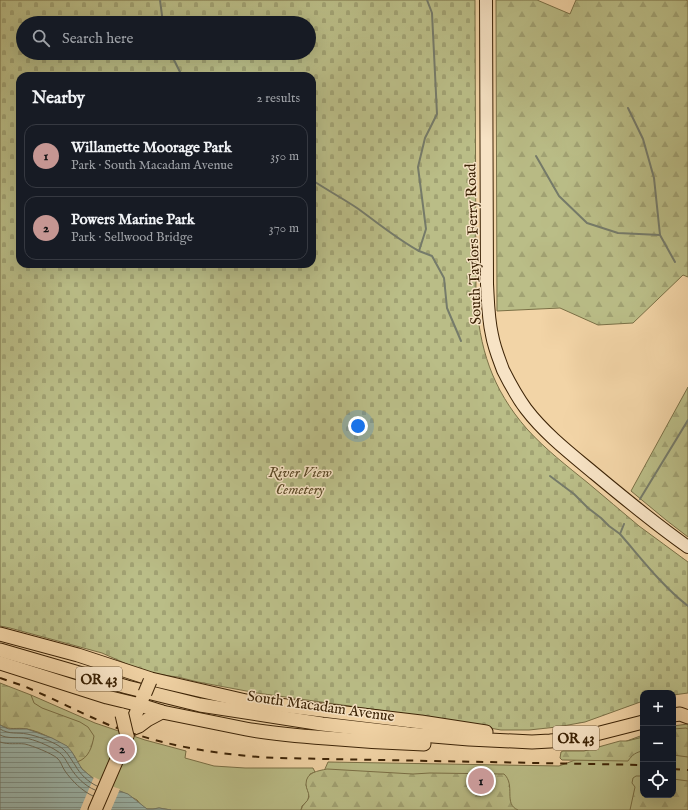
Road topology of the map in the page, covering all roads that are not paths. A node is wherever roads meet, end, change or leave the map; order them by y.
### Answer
1 (486, 0) edge
2 (688, 547) edge
3 (0, 634) edge
4 (0, 650) edge
5 (4, 665) edge
6 (150, 680) junction
7 (108, 697) junction
8 (140, 705) junction
9 (162, 712) junction
10 (640, 723) edge
11 (128, 733) junction
12 (469, 739) junction
13 (512, 741) junction
14 (95, 810) edge

1 - 2 main road, South Taylors Ferry Road
3 - 6 main road
4 - 12 main road, South Macadam Avenue / OR 43
5 - 7 main road
6 - 8 main road, bridge
6 - 13 main road
7 - 8 main road
7 - 11 main road, bridge
8 - 9 main road
8 - 11 main road
9 - 11 main road
9 - 12 main road
10 - 13 main road, South Macadam Avenue / OR 43
11 - 14 main road
12 - 13 main road, South Macadam Avenue / OR 43

